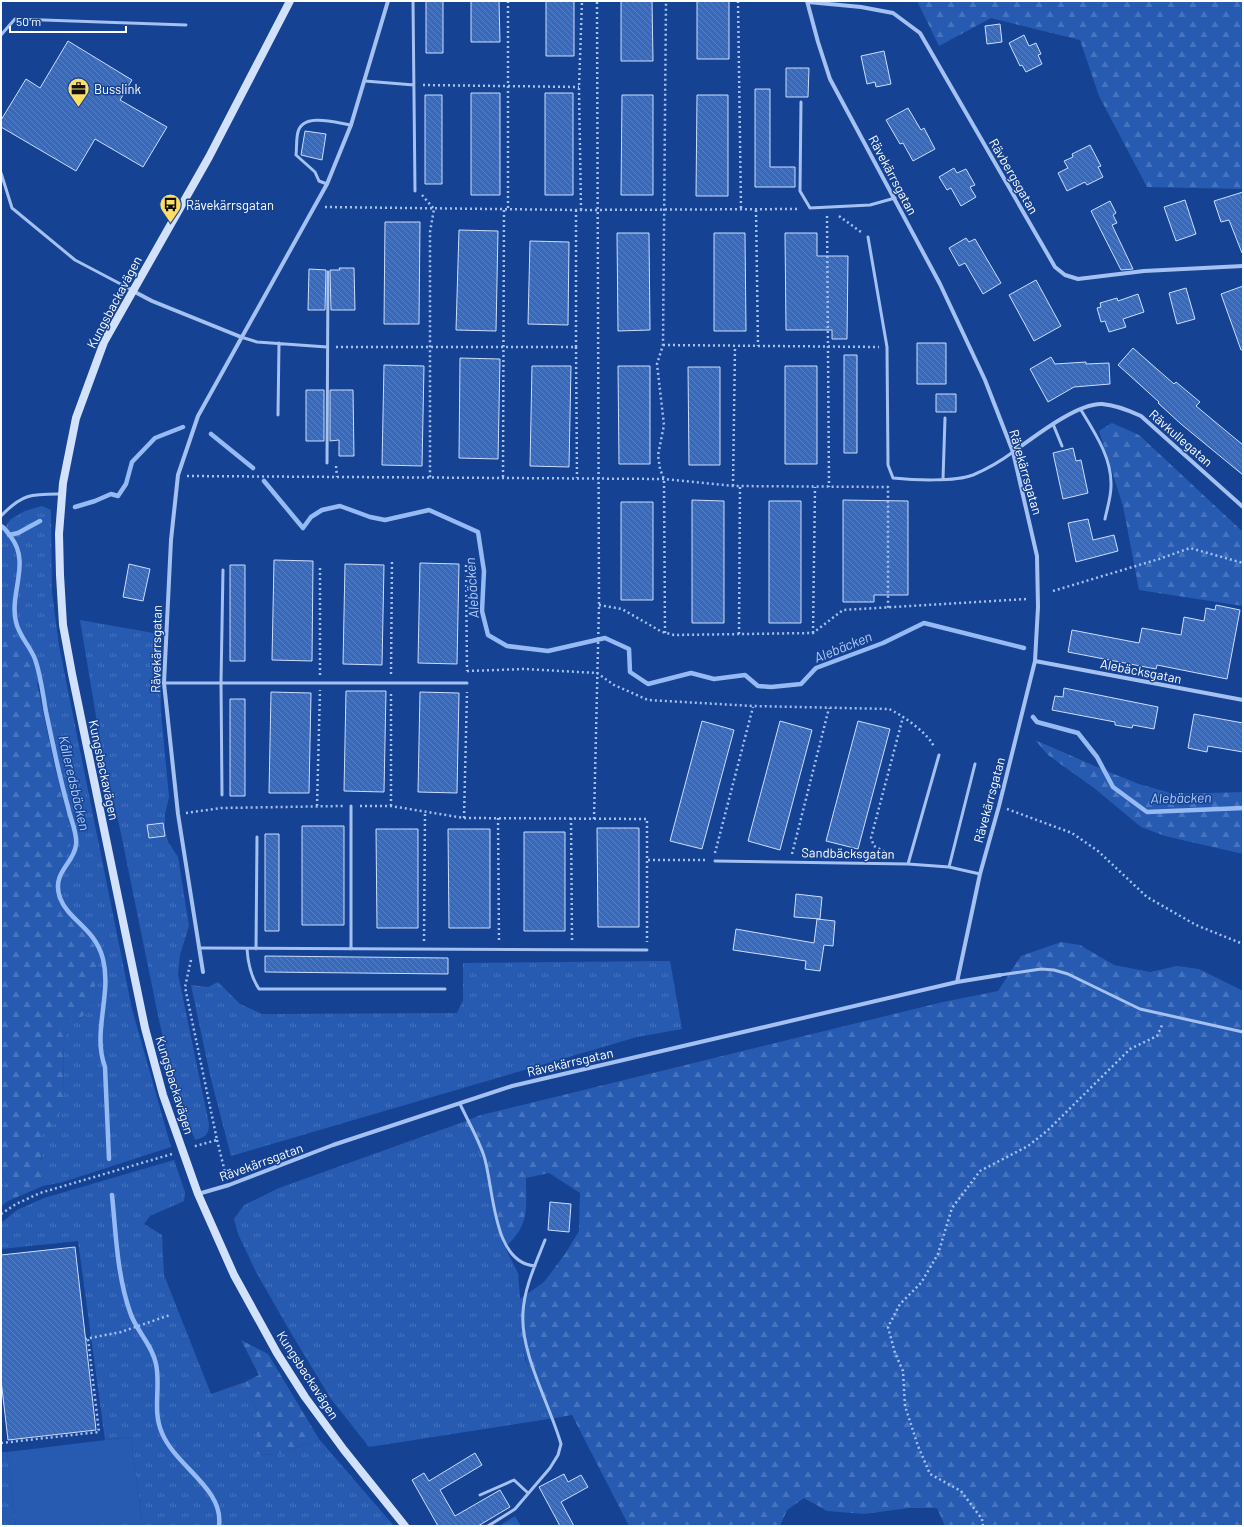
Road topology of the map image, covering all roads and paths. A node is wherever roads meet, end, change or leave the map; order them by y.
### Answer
1 (290, 1) edge
2 (388, 1) edge
3 (413, 1) edge
4 (508, 1) edge
5 (582, 1) edge
6 (596, 1) edge
7 (666, 1) edge
8 (738, 1) edge
9 (807, 1) edge
10 (186, 25) dead end
11 (1, 35) edge
12 (365, 81) junction
13 (414, 85) junction
14 (508, 86) junction
15 (579, 87) junction
16 (800, 102) dead end
17 (351, 125) junction
18 (1, 173) edge
19 (327, 184) junction
20 (415, 191) joint
21 (895, 198) junction
22 (314, 207) junction
23 (810, 208) junction
24 (827, 208) junction
25 (434, 209) junction
26 (506, 209) junction
27 (741, 209) junction
28 (576, 210) junction
29 (581, 210) junction
30 (597, 210) junction
31 (664, 210) junction
32 (756, 210) junction
33 (868, 237) joint
34 (1243, 266) edge
35 (328, 272) dead end
36 (133, 291) junction
37 (241, 337) junction
38 (279, 343) junction
39 (663, 345) junction
40 (503, 346) junction
41 (735, 346) junction
42 (758, 346) junction
43 (829, 346) junction
44 (328, 347) junction
45 (430, 347) junction
46 (576, 347) junction
47 (887, 347) junction
48 (1081, 410) junction
49 (278, 415) dead end
50 (945, 418) dead end
51 (1054, 424) junction
52 (1062, 446) dead end
53 (1013, 452) junction
54 (327, 463) dead end
55 (178, 476) junction
56 (503, 477) junction
57 (430, 478) junction
58 (577, 478) junction
59 (598, 478) junction
60 (664, 479) junction
61 (943, 479) junction
62 (732, 486) junction
63 (740, 486) junction
64 (814, 487) junction
65 (829, 487) junction
66 (62, 494) junction
67 (1243, 507) edge
68 (2, 515) edge
69 (1105, 519) dead end
70 (1243, 563) edge
71 (223, 570) dead end
72 (1053, 591) dead end
73 (1027, 599) dead end
74 (599, 605) junction
75 (888, 608) junction
76 (665, 633) junction
77 (813, 633) junction
78 (739, 634) junction
79 (1035, 661) junction
80 (467, 671) dead end
81 (597, 673) junction
82 (221, 682) junction
83 (164, 683) junction
84 (467, 683) dead end
85 (1243, 700) edge
86 (753, 706) junction
87 (829, 708) junction
88 (903, 717) junction
89 (939, 755) joint
90 (976, 764) dead end
91 (222, 795) dead end
92 (350, 806) junction
93 (999, 806) junction
94 (425, 812) junction
95 (178, 814) junction
96 (498, 818) junction
97 (572, 818) junction
98 (594, 819) junction
99 (257, 837) dead end
100 (648, 860) junction
101 (715, 860) junction
102 (789, 862) junction
103 (908, 864) junction
104 (949, 867) junction
105 (980, 874) junction
106 (1243, 944) edge
107 (199, 948) junction
108 (351, 948) junction
109 (247, 949) junction
110 (256, 949) junction
111 (424, 949) junction
112 (499, 949) junction
113 (572, 950) junction
114 (647, 950) joint
115 (204, 972) dead end
116 (1000, 975) joint
117 (957, 982) junction
118 (445, 989) dead end
119 (1167, 1015) junction
120 (1243, 1032) edge
121 (460, 1104) junction
122 (217, 1140) junction
123 (183, 1150) junction
124 (229, 1185) junction
125 (198, 1194) junction
126 (1, 1214) edge
127 (545, 1240) dead end
128 (535, 1266) junction
129 (170, 1316) dead end
130 (1, 1443) edge
131 (528, 1493) junction
132 (480, 1495) dead end
133 (405, 1526) edge
134 (488, 1526) edge
135 (983, 1526) edge

1 - 36 street, Kungsbackavägen
2 - 12 street, Rävekärrsgatan
3 - 13 lane
4 - 14 path
5 - 15 path
6 - 30 path
7 - 31 path
8 - 27 path
9 - 21 street, Rävekärrsgatan
9 - 34 street, Rävbergsgatan
10 - 11 lane
12 - 13 lane
12 - 17 street, Rävekärrsgatan
13 - 14 path
13 - 20 lane
14 - 15 path
14 - 26 path
15 - 29 path
16 - 23 lane
17 - 19 street, Rävekärrsgatan
17 - 19 lane
18 - 36 lane
19 - 22 street, Rävekärrsgatan
20 - 25 path
21 - 24 lane
21 - 53 street, Rävekärrsgatan
22 - 25 path
22 - 37 street, Rävekärrsgatan
23 - 24 lane
23 - 32 path
24 - 33 path
24 - 43 path
25 - 26 path
25 - 45 path
26 - 28 path
26 - 40 path
27 - 31 path
27 - 32 path
28 - 29 path
28 - 46 path
29 - 30 path
30 - 31 path
30 - 59 path
31 - 39 path
32 - 42 path
33 - 47 lane
35 - 44 lane
36 - 37 street
36 - 66 street, Kungsbackavägen
37 - 38 lane
37 - 55 street, Rävekärrsgatan
38 - 44 lane
38 - 49 lane
39 - 41 path
39 - 60 path
40 - 45 path
40 - 46 path
40 - 56 path
41 - 42 path
41 - 62 path
42 - 43 path
43 - 47 path
43 - 65 path
44 - 45 path
44 - 54 lane
45 - 57 path
46 - 58 path
47 - 61 lane
48 - 51 street, Rävkullegatan
48 - 67 street, Rävkullegatan
48 - 69 lane
50 - 61 lane
51 - 52 lane
51 - 53 street, Rävkullegatan
53 - 61 lane
53 - 79 street, Rävekärrsgatan
55 - 57 path
55 - 83 street, Rävekärrsgatan
56 - 57 path
56 - 58 path
58 - 59 path
59 - 60 path
59 - 74 path
60 - 62 path
60 - 76 path
62 - 63 path
63 - 64 path
63 - 78 path
64 - 65 path
64 - 77 path
65 - 75 path
66 - 68 lane
66 - 123 street, Kungsbackavägen
70 - 72 path
71 - 82 lane
73 - 75 path
74 - 76 path
74 - 81 path
75 - 77 path
76 - 78 path
77 - 78 path
79 - 85 street, Alebäcksgatan
79 - 93 street, Rävekärrsgatan
80 - 81 path
81 - 86 path
81 - 98 path
82 - 83 lane
82 - 84 lane
82 - 91 lane
83 - 95 street, Rävekärrsgatan
86 - 87 path
86 - 101 path
87 - 88 path
87 - 102 path
88 - 89 path
88 - 103 path
89 - 103 lane
90 - 104 lane
92 - 94 path
92 - 95 path
92 - 108 lane
93 - 105 street, Rävekärrsgatan
93 - 106 path
94 - 96 path
94 - 111 path
95 - 107 street, Rävekärrsgatan
96 - 97 path
96 - 112 path
97 - 98 path
97 - 113 path
98 - 100 path
99 - 110 lane
100 - 101 path
100 - 114 path
101 - 102 lane, Sandbäcksgatan
102 - 103 lane, Sandbäcksgatan
103 - 104 lane, Sandbäcksgatan
104 - 105 lane, Sandbäcksgatan
105 - 117 street, Rävekärrsgatan
107 - 109 lane
107 - 115 street, Rävekärrsgatan
107 - 122 path
108 - 110 lane
108 - 111 lane
109 - 110 lane
109 - 118 lane
111 - 112 lane
112 - 113 lane
113 - 114 lane
116 - 117 street, Rävekärrsgatan
116 - 119 lane
117 - 121 street, Rävekärrsgatan
119 - 120 lane
119 - 135 path
121 - 124 street, Rävekärrsgatan
121 - 128 lane
122 - 123 path
122 - 124 path
123 - 125 street, Kungsbackavägen
123 - 126 path
124 - 125 street, Rävekärrsgatan
125 - 133 street, Kungsbackavägen
127 - 128 lane
128 - 131 lane
129 - 130 path
131 - 132 lane
131 - 134 lane

